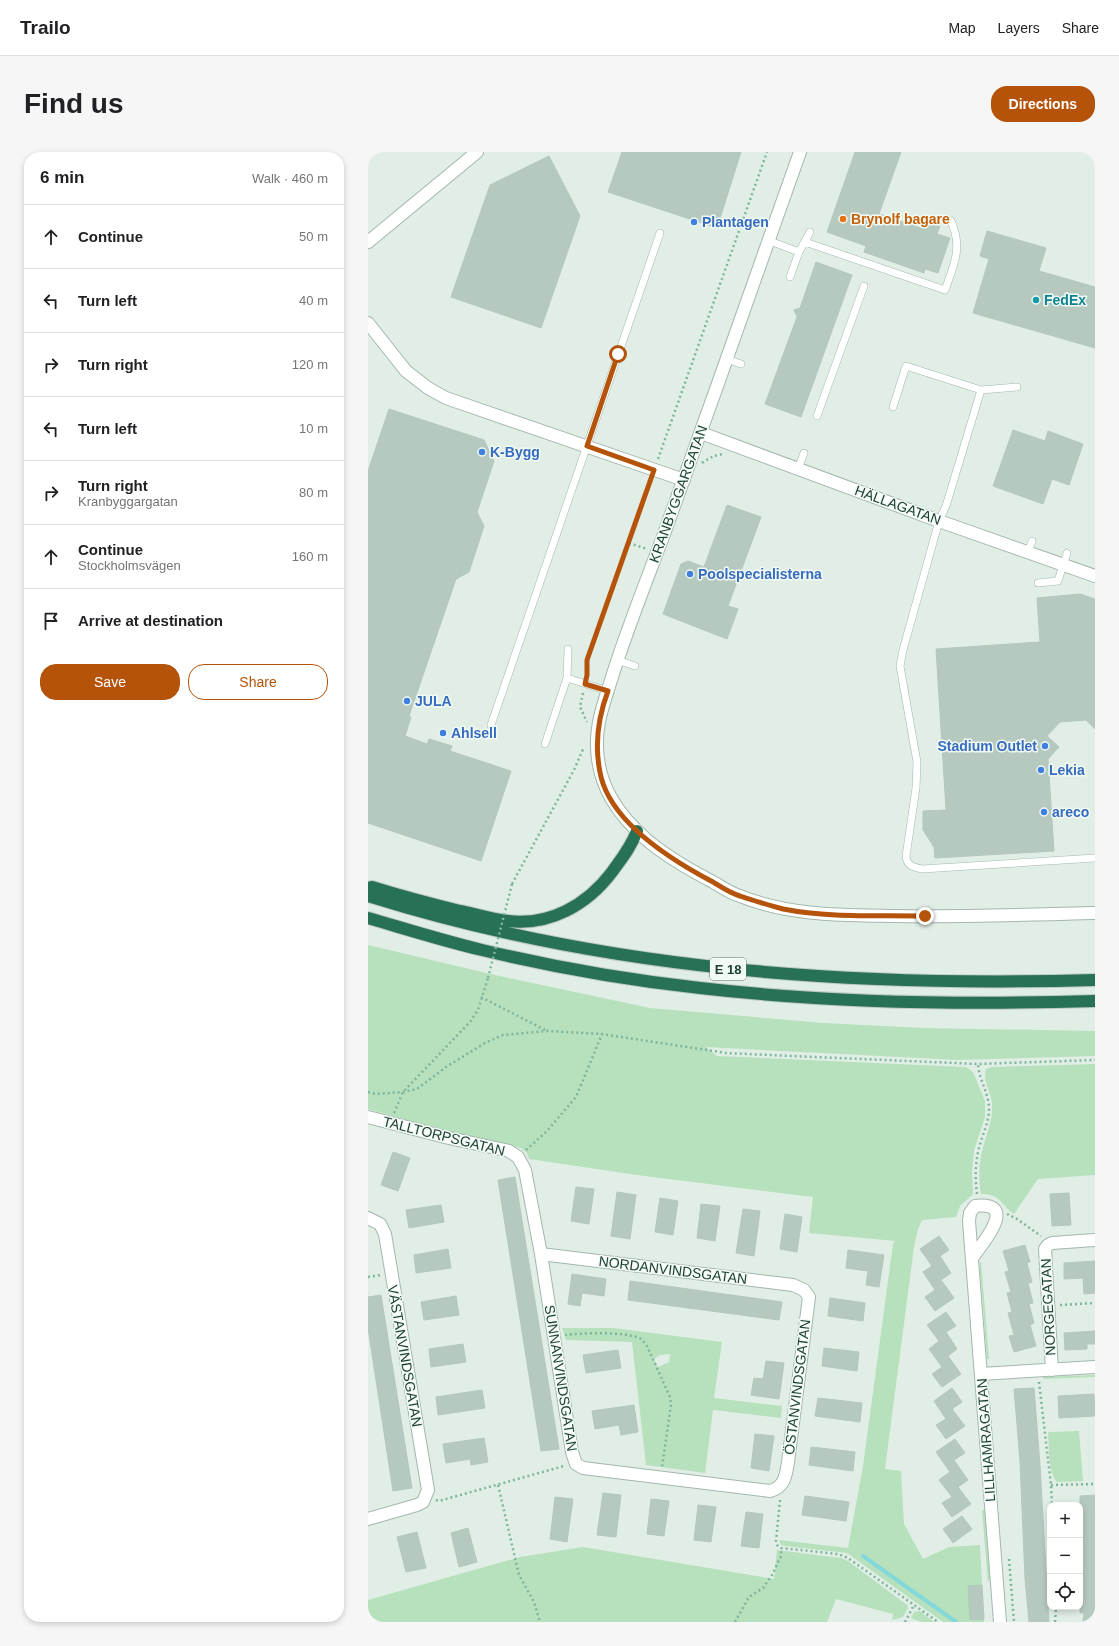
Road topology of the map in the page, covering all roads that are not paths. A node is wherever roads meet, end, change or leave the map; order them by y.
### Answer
1 (477, 152) edge
2 (800, 152) edge
3 (951, 221) dead end
4 (810, 232) dead end
5 (660, 233) dead end
6 (770, 241) junction
7 (368, 242) edge
8 (805, 242) junction
9 (799, 252) junction
10 (790, 277) dead end
11 (864, 286) dead end
12 (368, 323) edge
13 (727, 359) junction
14 (741, 364) dead end
15 (1017, 387) dead end
16 (982, 390) junction
17 (893, 407) dead end
18 (817, 416) dead end
19 (701, 433) junction
20 (587, 446) junction
21 (804, 453) dead end
22 (798, 469) junction
23 (684, 480) junction
24 (939, 521) junction
25 (1065, 559) junction
26 (1095, 576) edge
27 (1038, 583) dead end
28 (568, 649) dead end
29 (617, 660) junction
30 (635, 666) dead end
31 (567, 678) junction
32 (608, 691) junction
33 (491, 725) dead end
34 (544, 744) dead end
35 (637, 831) junction
36 (1095, 858) edge
37 (368, 888) edge
38 (368, 896) edge
39 (1095, 913) edge
40 (368, 918) edge
41 (1095, 980) edge
42 (1095, 1001) edge
43 (368, 1117) edge
44 (518, 1157) joint
45 (368, 1218) edge
46 (1095, 1240) edge
47 (542, 1254) junction
48 (972, 1258) dead end
49 (804, 1290) joint
50 (1095, 1367) edge
51 (1052, 1370) junction
52 (981, 1374) junction
53 (779, 1487) joint
54 (368, 1519) edge
55 (1000, 1622) edge

1 - 7 street
2 - 6 street, KRANBYGGARGATAN
3 - 8 lane
4 - 8 lane
5 - 20 lane
6 - 9 lane
6 - 13 street, KRANBYGGARGATAN
8 - 9 lane
9 - 10 lane
11 - 18 lane
12 - 20 street
13 - 14 lane
13 - 19 street, KRANBYGGARGATAN
15 - 16 lane
16 - 17 lane
16 - 24 lane
19 - 22 street, HÄLLAGATAN
19 - 23 street, KRANBYGGARGATAN
20 - 23 street
20 - 33 lane
21 - 22 lane
22 - 24 street, HÄLLAGATAN
23 - 29 street, KRANBYGGARGATAN
24 - 25 street, HÄLLAGATAN
24 - 36 lane
25 - 26 street, HÄLLAGATAN
25 - 27 lane
28 - 31 lane
29 - 30 lane
29 - 32 street, KRANBYGGARGATAN
31 - 32 lane
31 - 34 lane
32 - 35 street, KRANBYGGARGATAN
35 - 37 highway
35 - 39 street, KRANBYGGARGATAN
38 - 41 highway, E 18
40 - 42 highway, E 18
43 - 44 street, TALLTORPSGATAN
44 - 47 street, SUNNANVINDSGATAN
45 - 54 street, VÄSTANVINDSGATAN
46 - 51 street, NORGEGATAN
47 - 49 street, NORDANVINDSGATAN
47 - 53 street, SUNNANVINDSGATAN
48 - 52 street, LILLHAMRAGATAN
49 - 53 street, ÖSTANVINDSGATAN
50 - 51 street
51 - 52 street
52 - 55 street, LILLHAMRAGATAN

